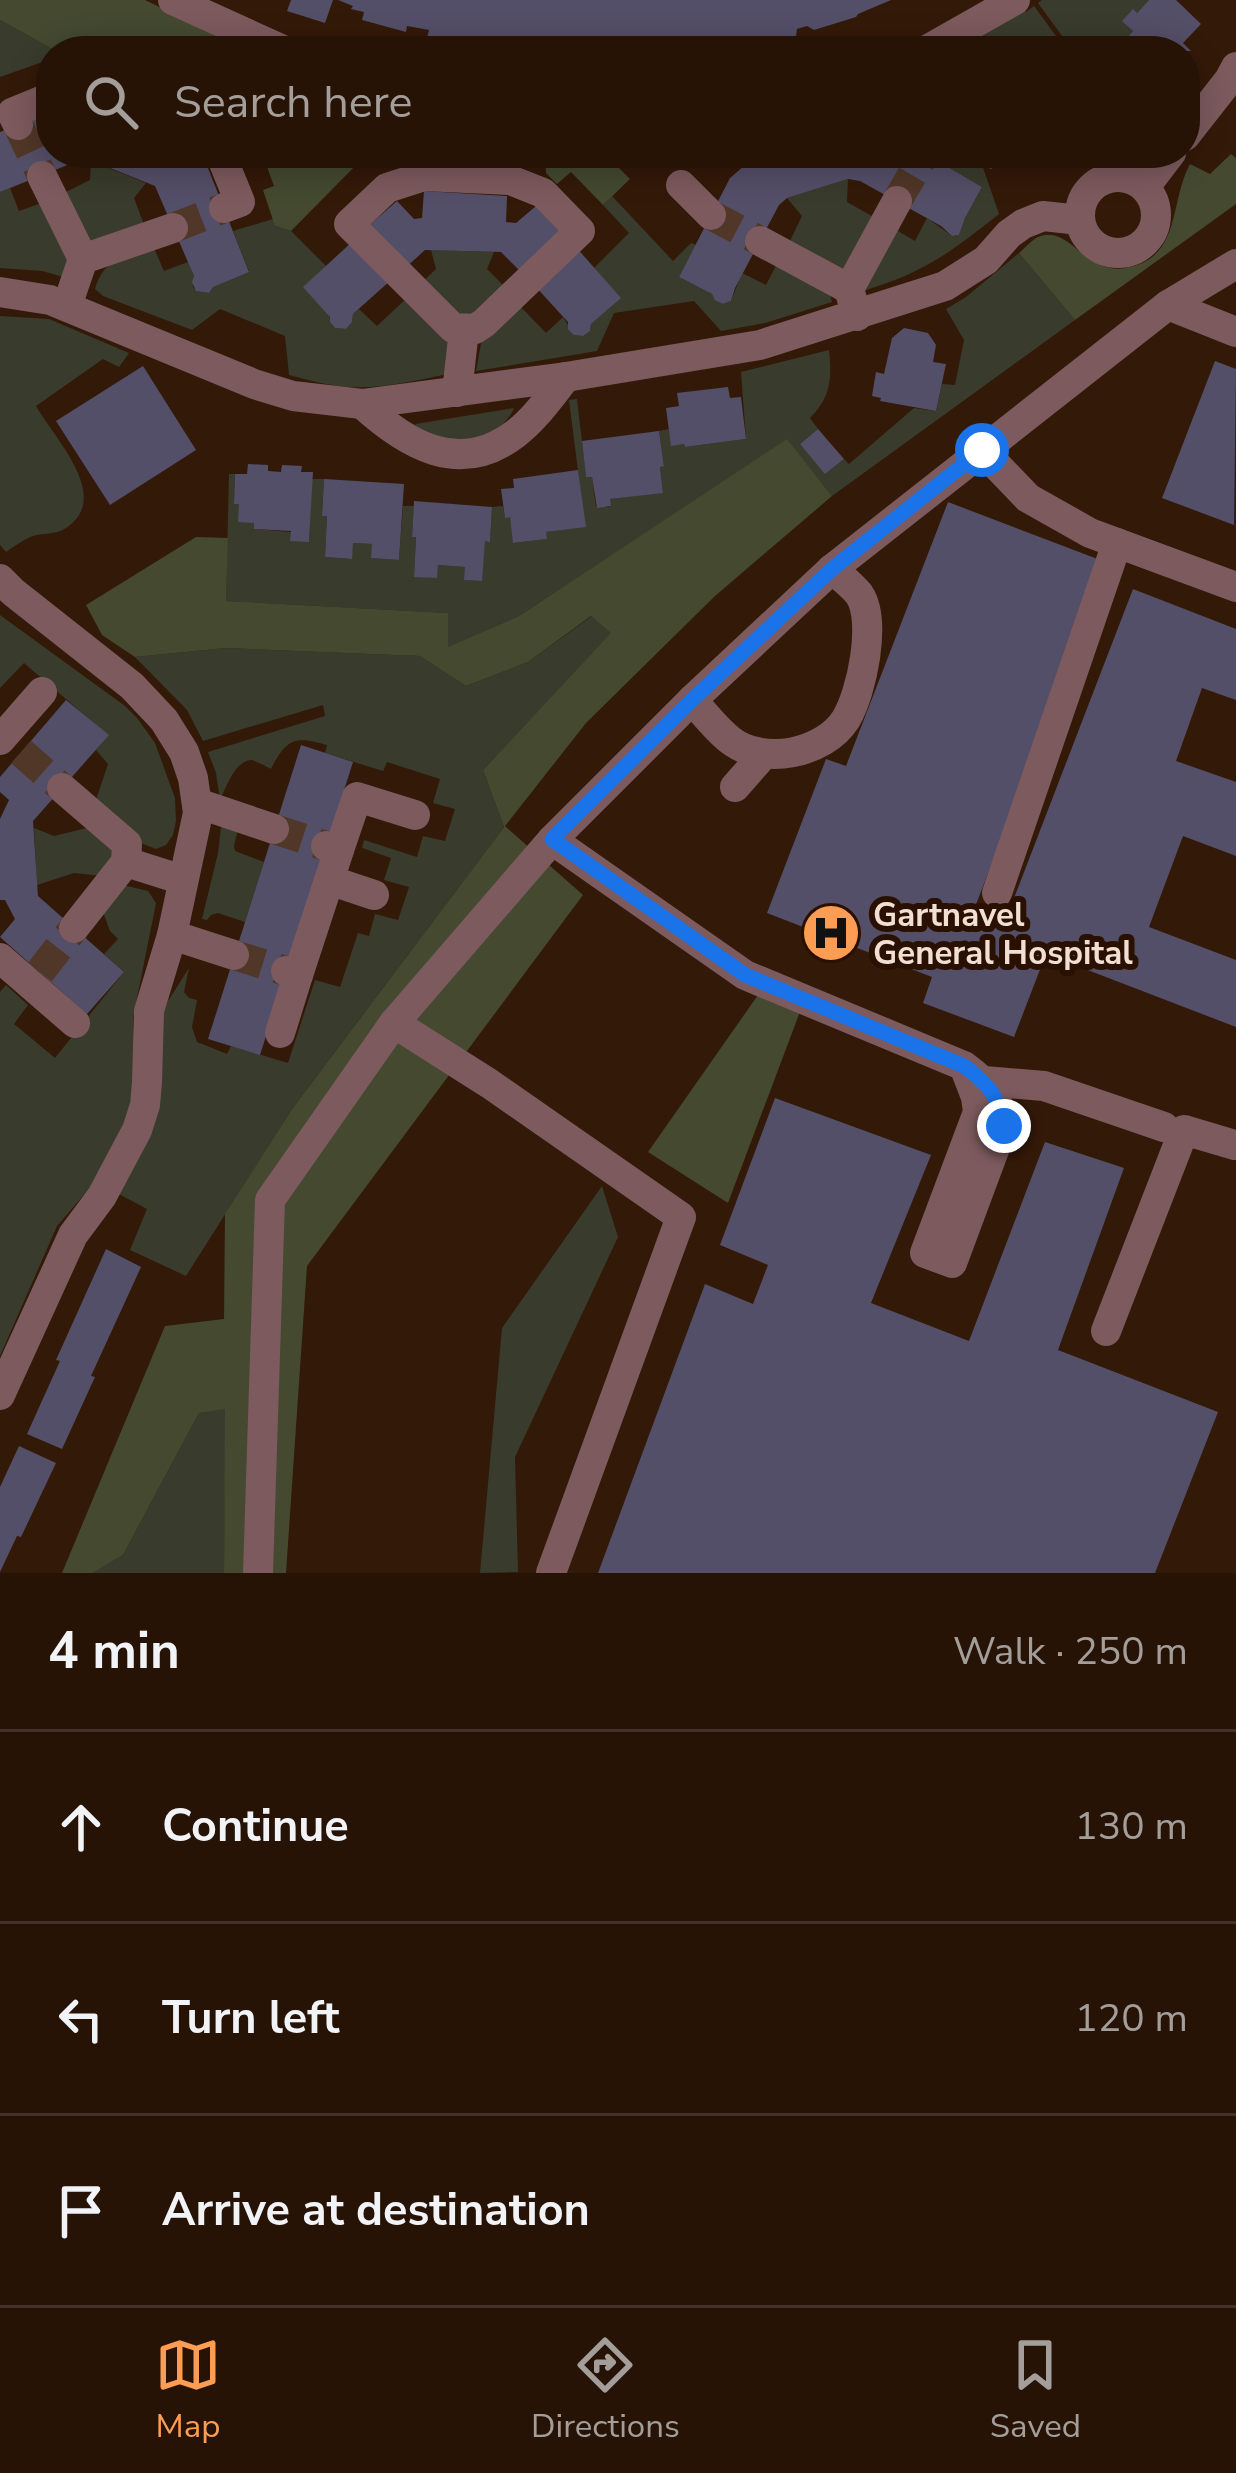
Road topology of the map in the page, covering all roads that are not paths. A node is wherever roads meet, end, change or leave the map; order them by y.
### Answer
1 (173, 0) edge
2 (1015, 0) edge
3 (253, 36) edge
4 (951, 36) edge
5 (1236, 67) edge
6 (36, 103) edge
7 (1200, 117) edge
8 (18, 125) dead end
9 (226, 168) edge
10 (1160, 168) edge
11 (42, 176) tunnel mouth
12 (681, 184) dead end
13 (1144, 187) junction
14 (897, 201) tunnel mouth
15 (224, 208) dead end
16 (711, 215) tunnel mouth
17 (1080, 220) junction
18 (173, 227) tunnel mouth
19 (760, 241) tunnel mouth
20 (83, 260) junction
21 (1236, 264) edge
22 (0, 292) edge
23 (853, 303) junction
24 (1168, 305) junction
25 (67, 306) junction
26 (464, 330) junction
27 (1236, 332) edge
28 (566, 377) junction
29 (457, 392) junction
30 (362, 404) junction
31 (982, 450) junction
32 (1117, 543) junction
33 (832, 569) junction
34 (0, 579) edge
35 (1236, 587) edge
36 (42, 692) dead end
37 (692, 700) junction
38 (8, 743) edge
39 (764, 754) junction
40 (735, 787) dead end
41 (62, 788) tunnel mouth
42 (197, 803) junction
43 (415, 815) dead end
44 (274, 829) tunnel mouth
45 (552, 839) junction
46 (126, 862) junction
47 (183, 880) junction
48 (329, 880) junction
49 (997, 893) dead end
50 (374, 895) dead end
51 (74, 928) tunnel mouth
52 (172, 935) junction
53 (234, 955) tunnel mouth
54 (0, 958) edge
55 (75, 1022) dead end
56 (394, 1023) junction
57 (280, 1033) dead end
58 (974, 1073) junction
59 (1164, 1127) dead end
60 (1235, 1144) edge
61 (1236, 1164) edge
62 (1106, 1331) dead end
63 (0, 1395) edge
64 (258, 1573) edge
65 (551, 1573) edge

1 - 3 street
2 - 4 street
5 - 7 street
6 - 8 street
9 - 15 street
10 - 13 street
11 - 20 street
12 - 16 street
13 - 17 street
13 - 17 street
14 - 23 street
17 - 23 street
18 - 20 street
19 - 23 street
20 - 25 street
21 - 24 street
22 - 25 street
23 - 28 street
24 - 27 street
24 - 31 street
25 - 30 street
26 - 26 street
26 - 29 street
28 - 29 street
28 - 30 street
29 - 30 street
31 - 32 street
31 - 33 street
32 - 35 street
32 - 49 street
33 - 37 street
33 - 39 street
34 - 42 street
36 - 38 street
37 - 39 street
37 - 45 street
39 - 40 street
41 - 46 street
42 - 44 street
42 - 47 street
43 - 48 street
45 - 56 street
45 - 58 street
46 - 47 street
46 - 51 street
47 - 52 street
48 - 50 street
48 - 57 street
52 - 53 street
52 - 63 street
54 - 55 street
56 - 64 street
56 - 65 street
58 - 58 street
58 - 59 street
60 - 61 street
60 - 62 street

